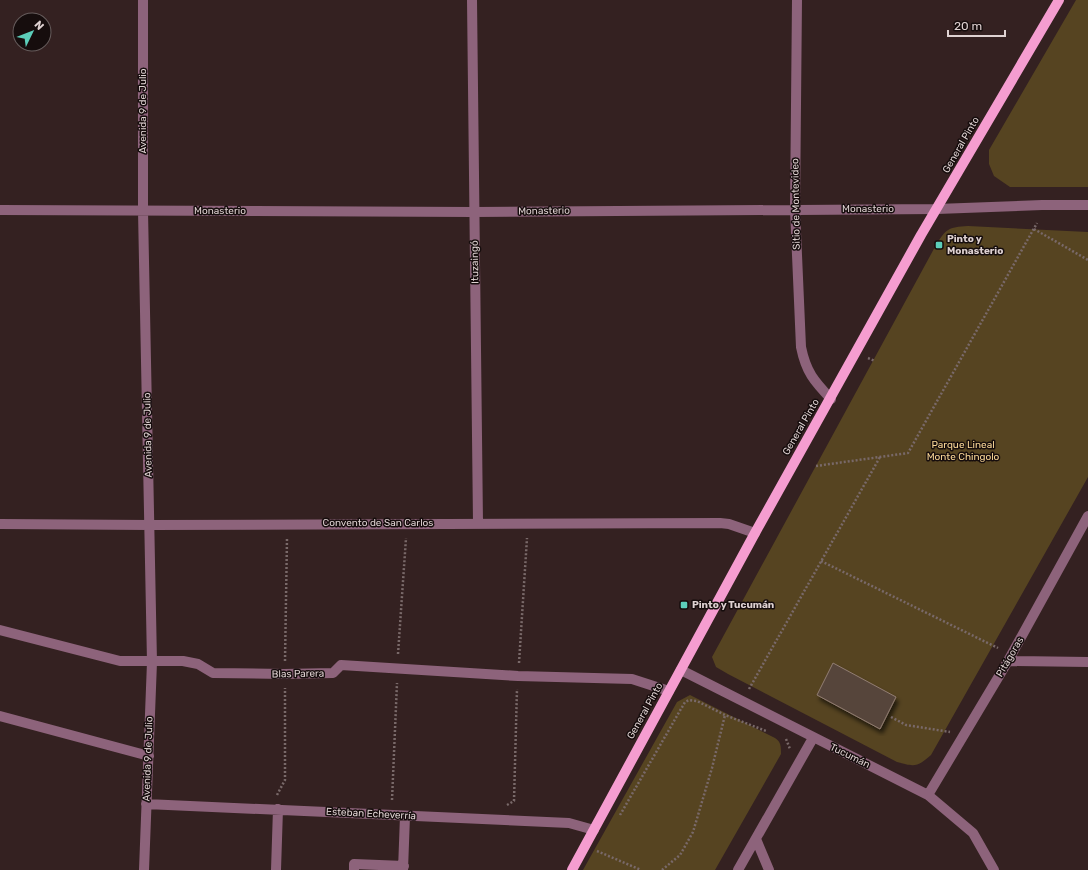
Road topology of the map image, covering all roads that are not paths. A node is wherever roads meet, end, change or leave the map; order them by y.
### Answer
1 (144, 0) edge
2 (472, 0) edge
3 (797, 0) edge
4 (1059, 0) edge
5 (1088, 205) edge
6 (795, 209) junction
7 (937, 209) junction
8 (0, 210) edge
9 (143, 211) junction
10 (474, 212) junction
11 (830, 399) junction
12 (1088, 516) edge
13 (478, 523) junction
14 (0, 524) edge
15 (150, 525) junction
16 (755, 533) junction
17 (0, 630) edge
18 (152, 662) junction
19 (1008, 662) junction
20 (1088, 662) edge
21 (681, 670) junction
22 (669, 691) junction
23 (0, 716) edge
24 (814, 738) junction
25 (149, 756) junction
26 (928, 795) junction
27 (146, 804) junction
28 (278, 809) junction
29 (405, 816) junction
30 (594, 830) junction
31 (756, 839) junction
32 (404, 868) edge
33 (144, 870) edge
34 (276, 870) edge
35 (354, 870) edge
36 (572, 870) edge
37 (738, 870) edge
38 (769, 870) edge
39 (994, 870) edge

1 - 9 street, Avenida 9 de Julio
2 - 10 street, Ituzaingó
3 - 6 street, Sitio de Montevideo
4 - 7 main road, General Pinto
5 - 7 street, Monasterio
6 - 7 street, Monasterio
6 - 10 street, Monasterio
6 - 11 street, Sitio de Montevideo
7 - 11 main road, General Pinto
8 - 9 street, Monasterio
9 - 10 street, Monasterio
9 - 15 street, Avenida 9 de Julio
10 - 13 street, Ituzaingó
11 - 16 main road, General Pinto
12 - 19 street, Pitágoras
13 - 15 street, Convento de San Carlos
13 - 16 street, Convento de San Carlos
14 - 15 street, Convento de San Carlos
15 - 18 street, Avenida 9 de Julio
16 - 21 main road, General Pinto
17 - 18 street, Blas Parera
18 - 22 street, Blas Parera
18 - 25 street, Avenida 9 de Julio
19 - 20 street
19 - 26 street, Pitágoras
21 - 22 main road, General Pinto
21 - 24 street, Tucumán
22 - 30 main road, General Pinto
23 - 25 street
24 - 26 street, Tucumán
24 - 31 street
25 - 27 street, Avenida 9 de Julio
26 - 39 street, Tucumán
27 - 28 street, Esteban Echeverría
27 - 33 street, Avenida 9 de Julio
28 - 29 street, Esteban Echeverría
28 - 34 street
29 - 30 street, Esteban Echeverría
29 - 32 street
30 - 36 main road, General Pinto
31 - 37 street
31 - 38 street
32 - 35 street

